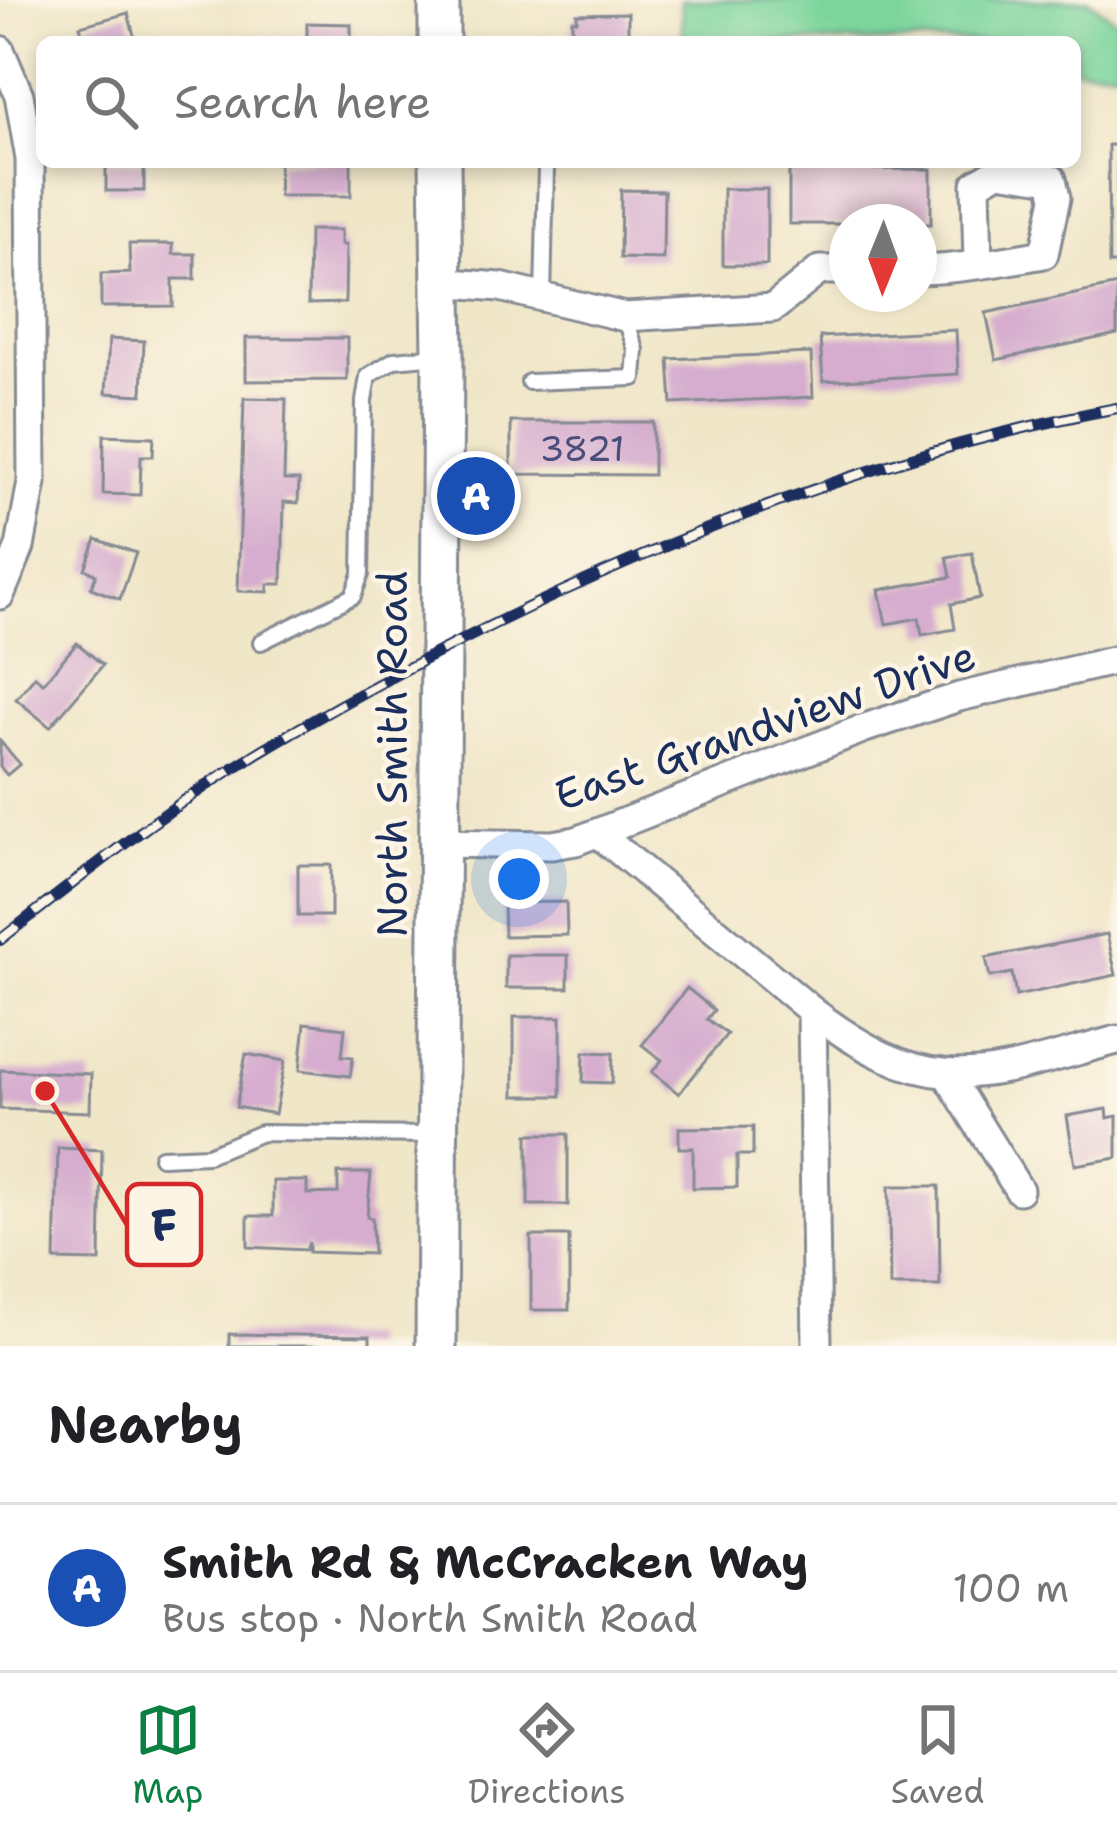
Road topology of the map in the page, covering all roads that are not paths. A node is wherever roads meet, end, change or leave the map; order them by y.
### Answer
1 (439, 0) edge
2 (440, 36) edge
3 (0, 50) edge
4 (440, 168) edge
5 (546, 168) edge
6 (978, 265) dead end
7 (937, 268) edge
8 (829, 270) edge
9 (441, 282) junction
10 (543, 298) junction
11 (625, 317) junction
12 (443, 355) junction
13 (530, 382) dead end
14 (0, 595) edge
15 (261, 642) dead end
16 (1117, 660) edge
17 (599, 834) junction
18 (439, 843) junction
19 (812, 1011) junction
20 (1117, 1040) edge
21 (948, 1076) junction
22 (439, 1135) junction
23 (161, 1157) dead end
24 (1019, 1190) dead end
25 (436, 1346) edge
26 (817, 1346) edge

1 - 2 main road
3 - 14 street
4 - 9 main road, North Smith Road
5 - 10 lane
6 - 7 street
8 - 11 street
9 - 10 street
9 - 12 main road, North Smith Road
10 - 11 street
11 - 13 lane
12 - 15 lane
12 - 18 main road, North Smith Road
16 - 17 street, East Grandview Drive
17 - 18 street, East Grandview Drive
17 - 19 street
18 - 22 main road, North Smith Road
19 - 21 street
19 - 26 street
20 - 21 street
21 - 24 street
22 - 23 lane
22 - 25 main road, North Smith Road

